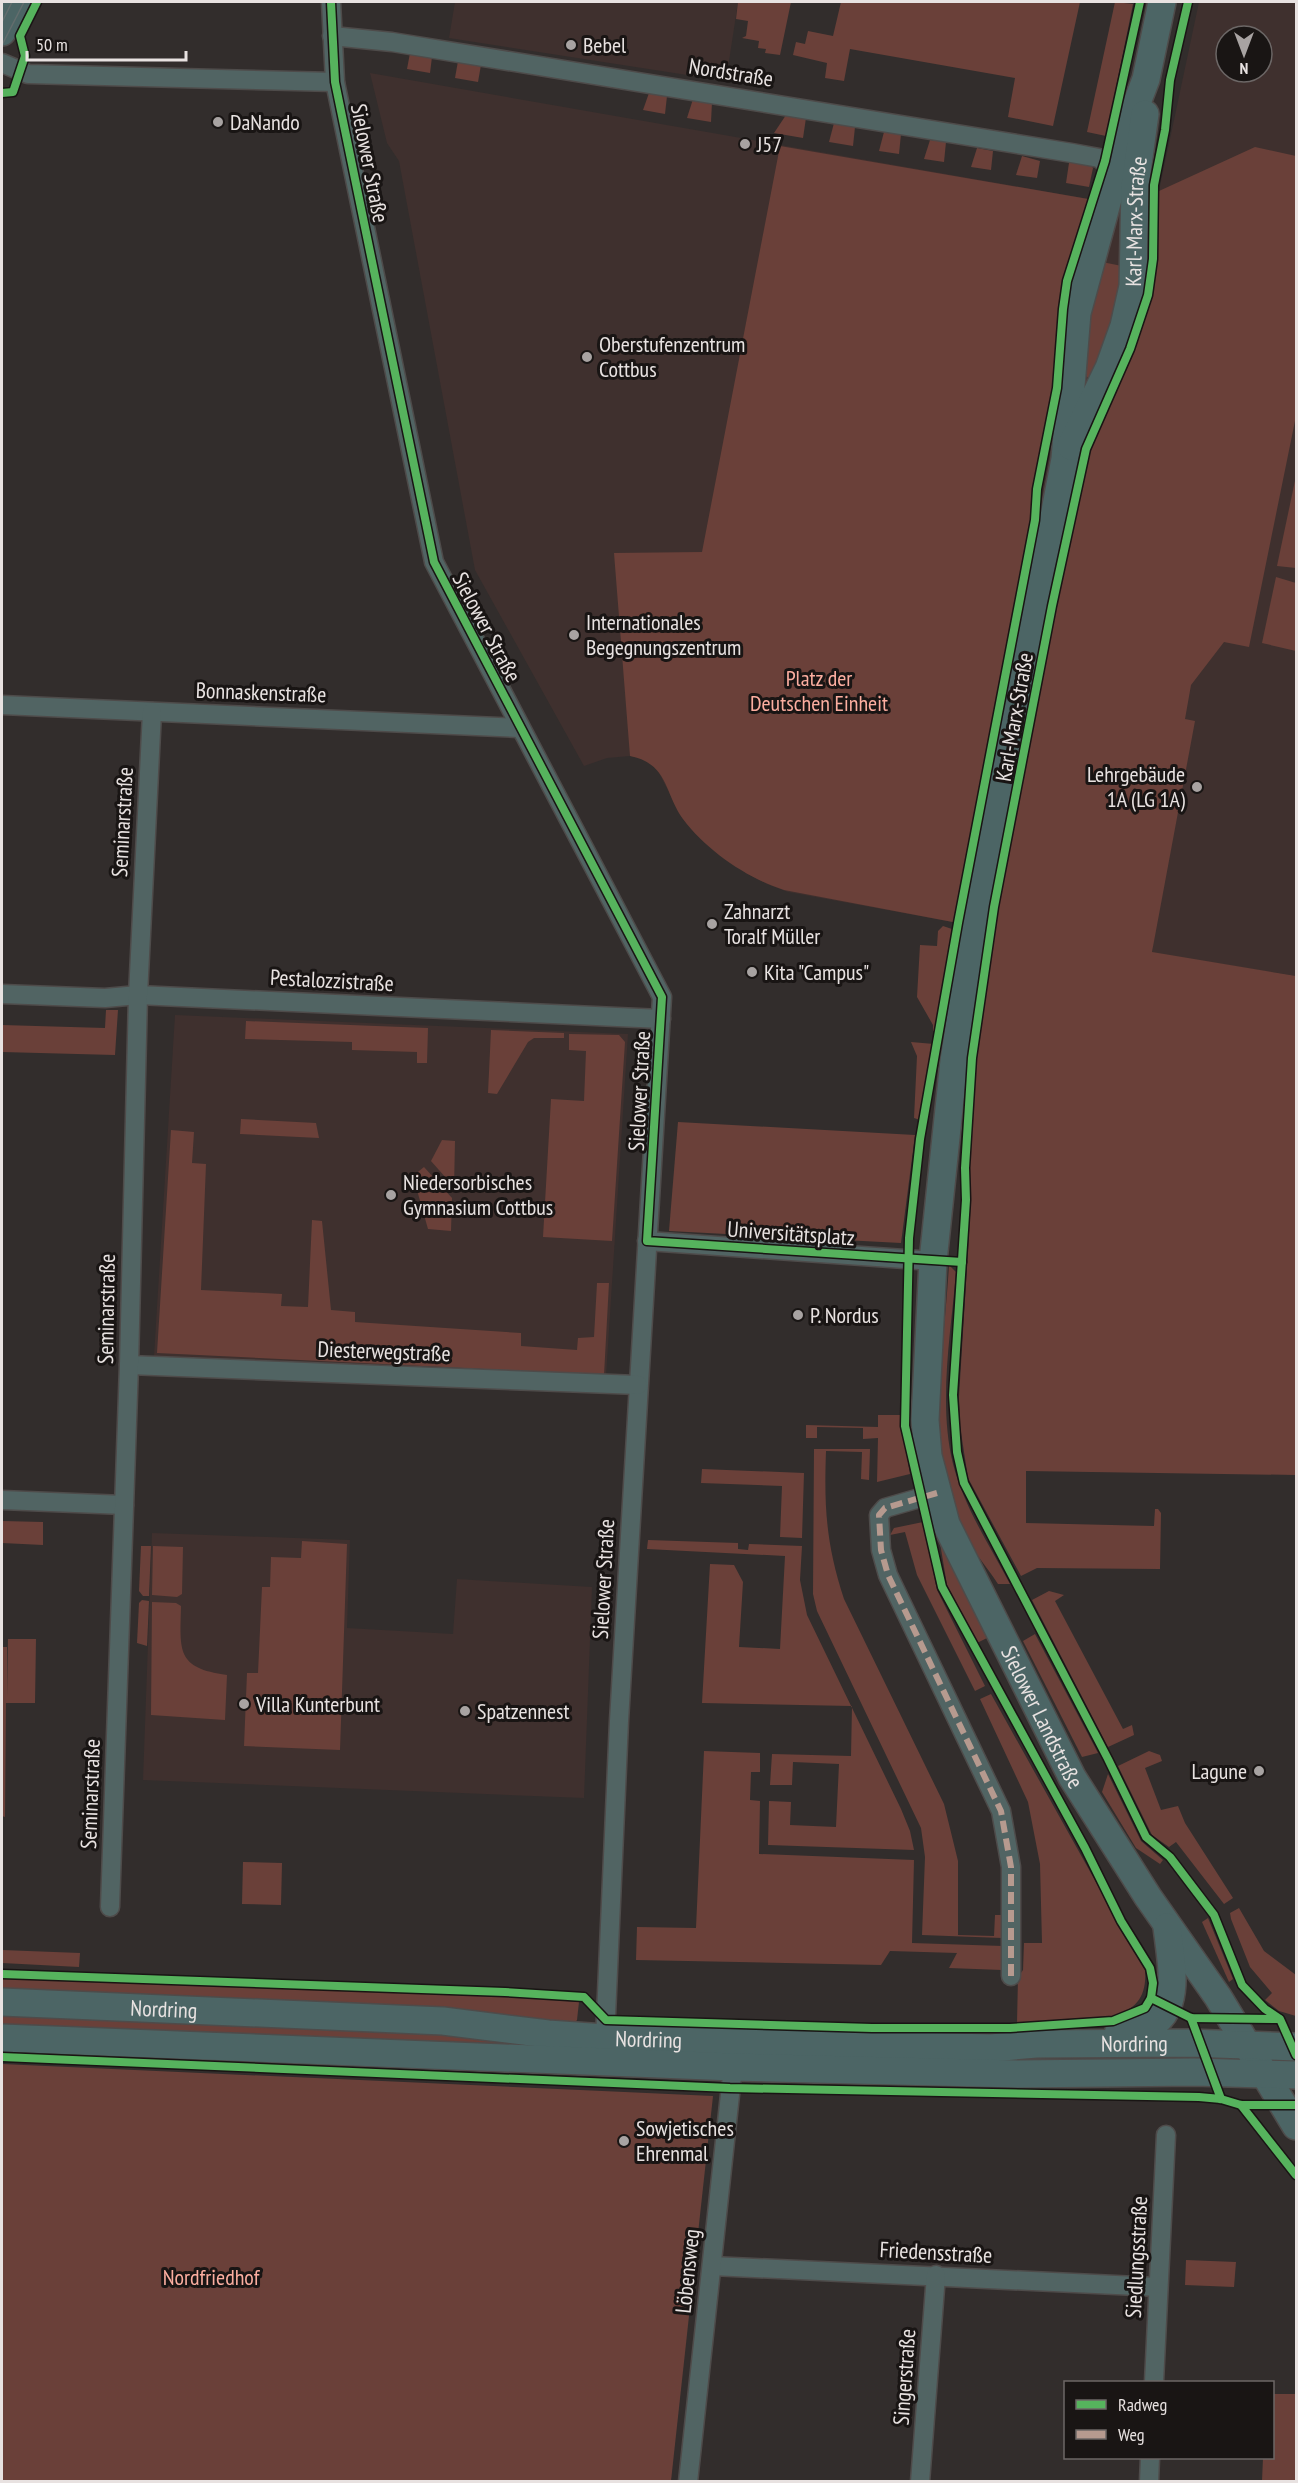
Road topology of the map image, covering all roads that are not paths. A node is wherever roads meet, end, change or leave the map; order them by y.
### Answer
1 (17, 2) edge
2 (330, 2) edge
3 (1162, 2) edge
4 (2, 32) edge
5 (332, 36) junction
6 (2, 63) edge
7 (1146, 79) junction
8 (336, 82) junction
9 (1116, 172) junction
10 (1065, 459) junction
11 (2, 705) edge
12 (152, 712) junction
13 (519, 728) junction
14 (2, 994) edge
15 (138, 995) junction
16 (661, 1019) junction
17 (647, 1241) junction
18 (933, 1262) junction
19 (129, 1365) junction
20 (638, 1385) junction
21 (936, 1493) junction
22 (2, 1500) edge
23 (124, 1505) junction
24 (110, 1907) dead end
25 (1166, 1924) junction
26 (1011, 1976) dead end
27 (2, 2002) edge
28 (2, 2038) edge
29 (605, 2038) junction
30 (1036, 2044) junction
31 (1247, 2045) junction
32 (1296, 2047) edge
33 (733, 2067) junction
34 (1265, 2073) junction
35 (1296, 2075) edge
36 (1296, 2126) edge
37 (1166, 2135) dead end
38 (712, 2266) junction
39 (936, 2275) junction
40 (1158, 2287) junction
41 (1154, 2381) edge
42 (1150, 2459) edge
43 (688, 2481) edge
44 (920, 2481) edge
45 (1149, 2481) edge

1 - 4 street
2 - 5 street, Sielower Straße
3 - 7 street, Karl-Marx-Straße
5 - 8 street, Sielower Straße
5 - 9 street, Nordstraße
6 - 8 street
7 - 9 street, Karl-Marx-Straße
7 - 10 street, Karl-Marx-Straße
8 - 13 street, Sielower Straße
9 - 10 street, Karl-Marx-Straße
10 - 18 street, Karl-Marx-Straße
11 - 12 street, Bonnaskenstraße
12 - 13 street, Bonnaskenstraße
12 - 15 street, Seminarstraße
13 - 16 street, Sielower Straße
14 - 15 street, Pestalozzistraße
15 - 16 street, Pestalozzistraße
15 - 19 street, Seminarstraße
16 - 17 street, Sielower Straße
17 - 18 street, Universitätsplatz
17 - 20 street, Sielower Straße
18 - 21 street, Sielower Landstraße
19 - 20 street, Diesterwegstraße
19 - 23 street, Seminarstraße
20 - 29 street, Sielower Straße
21 - 25 street, Sielower Landstraße
21 - 26 street
22 - 23 street
23 - 24 street, Seminarstraße
25 - 30 street
25 - 31 street, Sielower Landstraße
27 - 29 street, Nordring
28 - 33 street, Nordring
29 - 30 street, Nordring
30 - 31 street, Nordring
31 - 32 street, Nordring
31 - 34 street, Sielower Landstraße
33 - 34 street, Nordring
33 - 38 street, Löbensweg
34 - 35 street, Nordring
34 - 36 street, Sielower Landstraße
37 - 40 street, Siedlungsstraße
38 - 39 street, Friedensstraße
38 - 43 street, Löbensweg
39 - 40 street, Friedensstraße
39 - 44 street, Singerstraße
40 - 41 street, Siedlungsstraße
42 - 45 street

